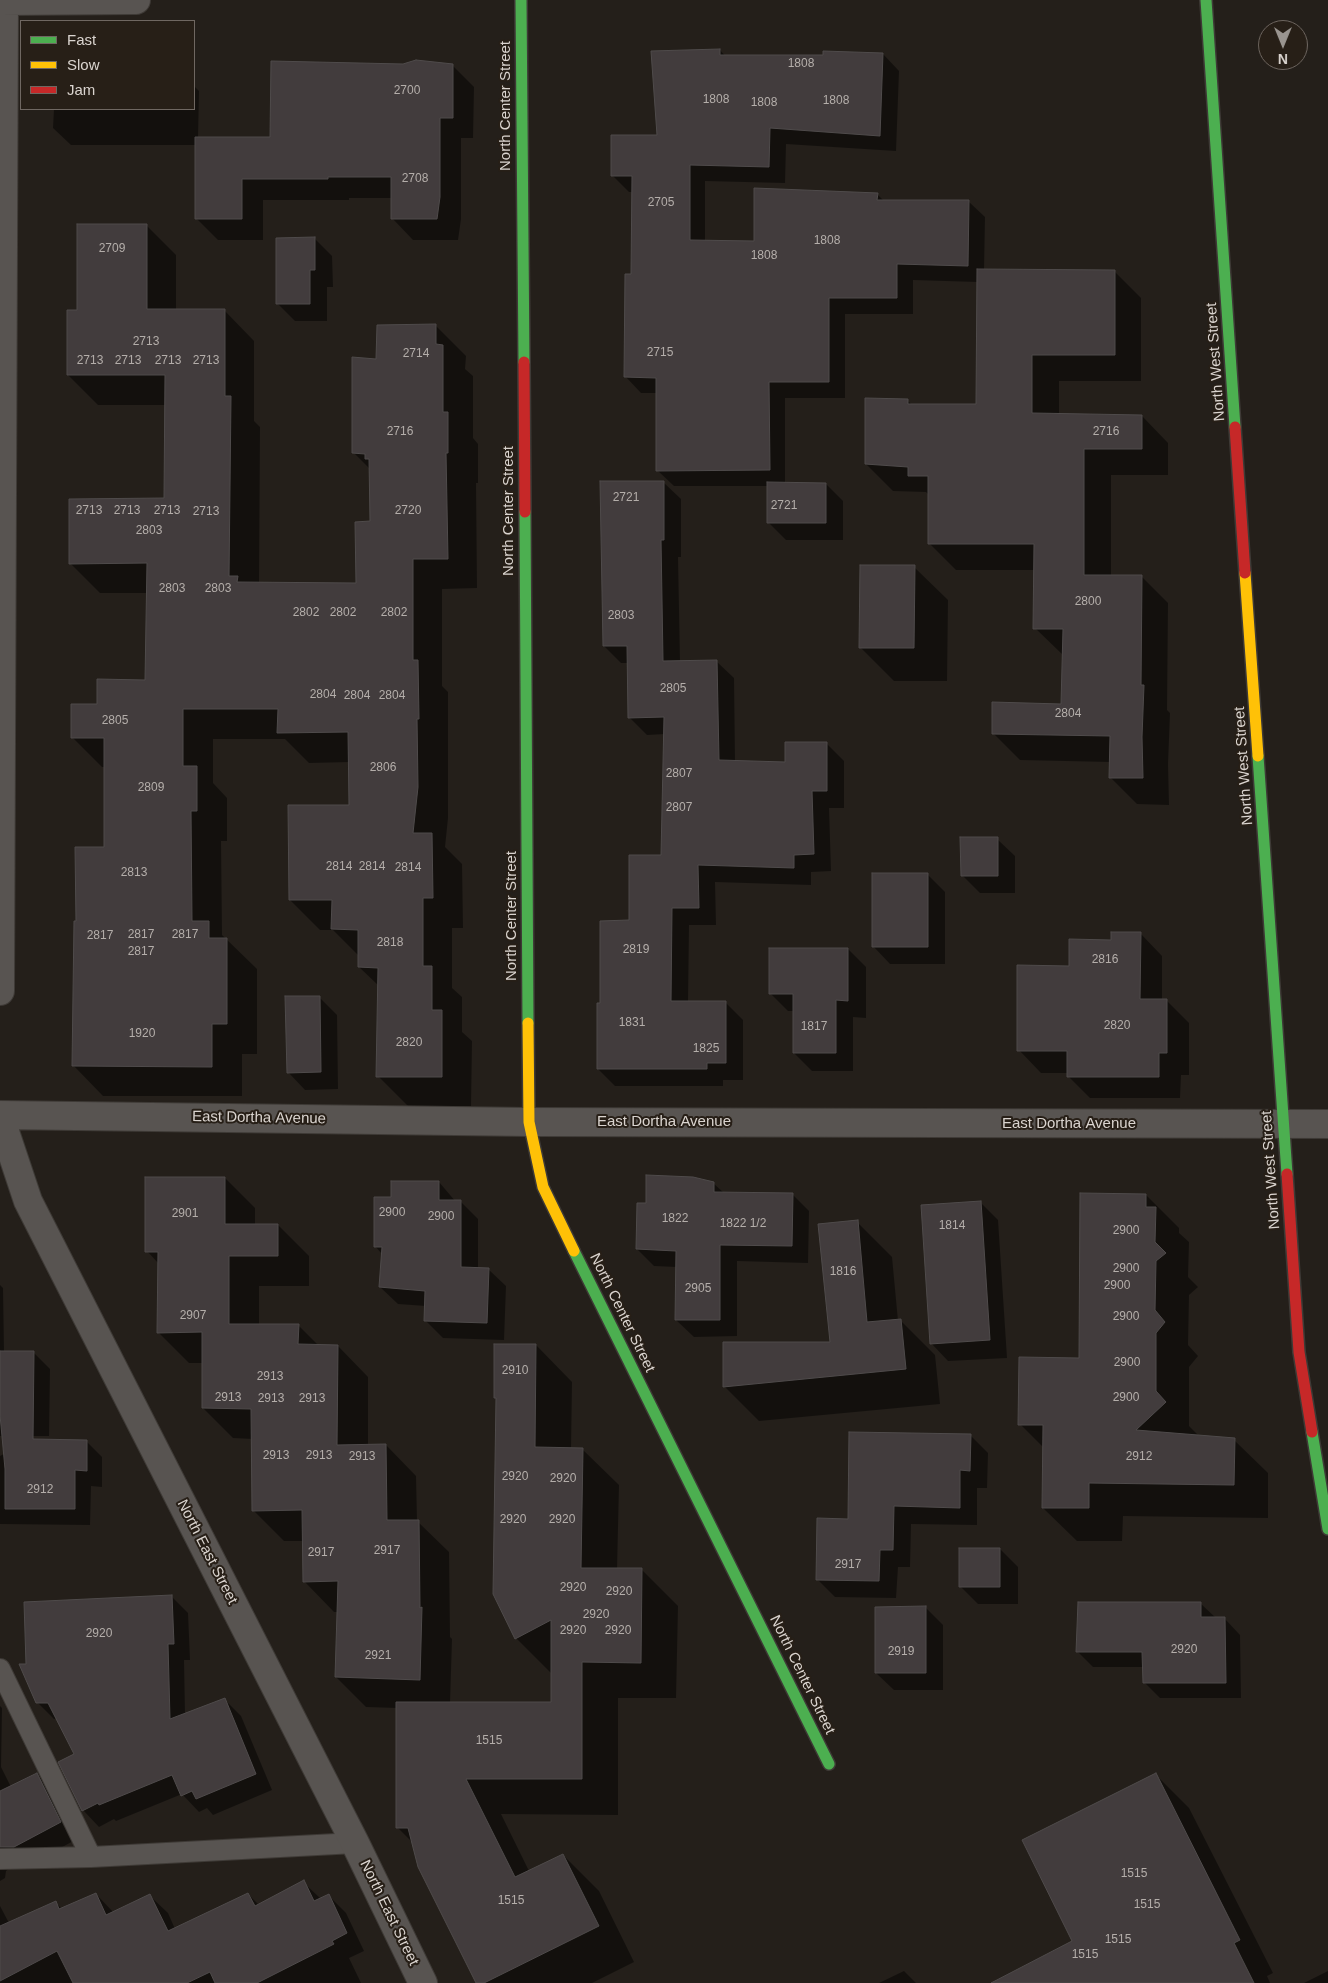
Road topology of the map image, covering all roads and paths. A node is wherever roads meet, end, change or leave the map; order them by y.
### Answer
1 (3, 0) edge
2 (136, 0) edge
3 (521, 0) edge
4 (1206, 0) edge
5 (0, 990) edge
6 (0, 1116) edge
7 (529, 1122) junction
8 (1283, 1124) junction
9 (1328, 1124) edge
10 (1328, 1529) edge
11 (0, 1668) edge
12 (829, 1764) dead end
13 (355, 1843) junction
14 (91, 1857) junction
15 (0, 1859) edge
16 (423, 1983) edge

1 - 2 street
1 - 5 street
3 - 7 street, North Center Street
4 - 8 street, North West Street
6 - 7 street, East Dortha Avenue
6 - 13 street, North East Street
7 - 8 street, East Dortha Avenue
7 - 12 street, North Center Street
8 - 9 street, East Dortha Avenue
8 - 10 street, North West Street
11 - 14 lane
13 - 14 lane
13 - 16 street, North East Street
14 - 15 lane

